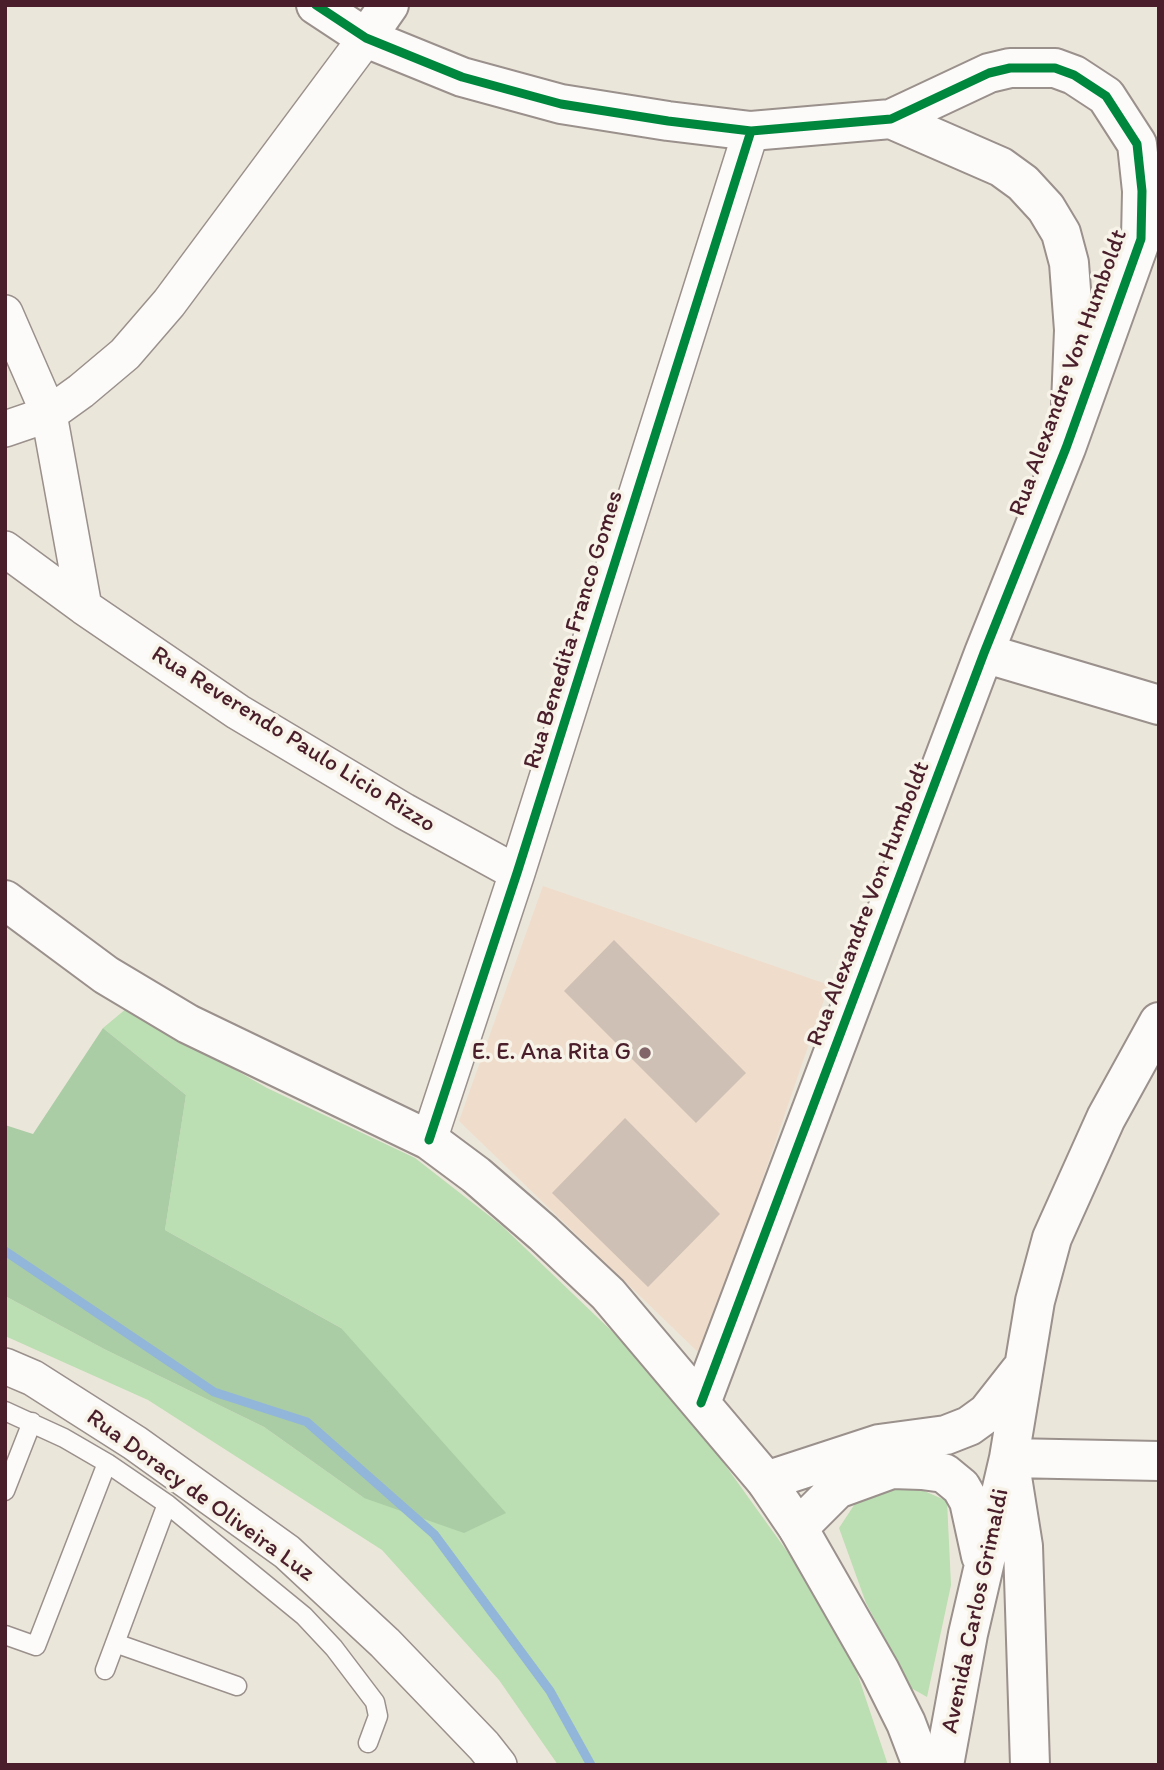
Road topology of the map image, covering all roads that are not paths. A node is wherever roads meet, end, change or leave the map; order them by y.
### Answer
1 (316, 5) edge
2 (389, 5) edge
3 (366, 38) junction
4 (891, 119) junction
5 (751, 131) junction
6 (5, 313) edge
7 (50, 414) junction
8 (5, 429) edge
9 (1066, 447) junction
10 (5, 548) edge
11 (84, 607) junction
12 (984, 653) junction
13 (1159, 705) edge
14 (517, 873) junction
15 (5, 900) edge
16 (1159, 1022) edge
17 (429, 1140) junction
18 (5, 1366) edge
19 (1024, 1366) junction
20 (701, 1403) junction
21 (5, 1410) edge
22 (32, 1422) junction
23 (1009, 1458) junction
24 (1159, 1461) edge
25 (107, 1463) junction
26 (766, 1481) junction
27 (5, 1491) edge
28 (167, 1504) junction
29 (798, 1528) junction
30 (984, 1566) junction
31 (5, 1635) edge
32 (115, 1643) junction
33 (105, 1670) dead end
34 (237, 1686) dead end
35 (368, 1743) dead end
36 (499, 1765) edge
37 (922, 1765) edge
38 (944, 1765) edge
39 (1030, 1765) edge

1 - 3 main road, Rua Alexandre Von Humboldt
2 - 3 main road
3 - 5 main road, Rua Alexandre Von Humboldt
3 - 7 street
4 - 5 main road, Rua Alexandre Von Humboldt
4 - 9 main road, Rua Alexandre Von Humboldt
4 - 9 main road, Rua Alexandre Von Humboldt
5 - 14 street, Rua Benedita Franco Gomes
6 - 7 street
7 - 8 street
7 - 11 street
9 - 12 main road, Rua Alexandre Von Humboldt
10 - 11 street, Rua Reverendo Paulo Licio Rizzo
11 - 14 street, Rua Reverendo Paulo Licio Rizzo
12 - 13 main road
12 - 20 main road, Rua Alexandre Von Humboldt
14 - 17 street, Rua Benedita Franco Gomes
15 - 17 main road
16 - 19 main road
17 - 20 main road
18 - 36 street, Rua Doracy de Oliveira Luz
19 - 23 main road
19 - 26 main road
20 - 26 main road
21 - 22 lane
22 - 25 lane
22 - 27 lane
23 - 24 main road
23 - 30 main road, Avenida Carlos Grimaldi
23 - 39 main road
25 - 28 lane
25 - 31 lane
26 - 29 main road
28 - 32 lane
28 - 35 lane
29 - 30 main road
29 - 37 main road
30 - 38 main road, Avenida Carlos Grimaldi
32 - 33 lane
32 - 34 lane

